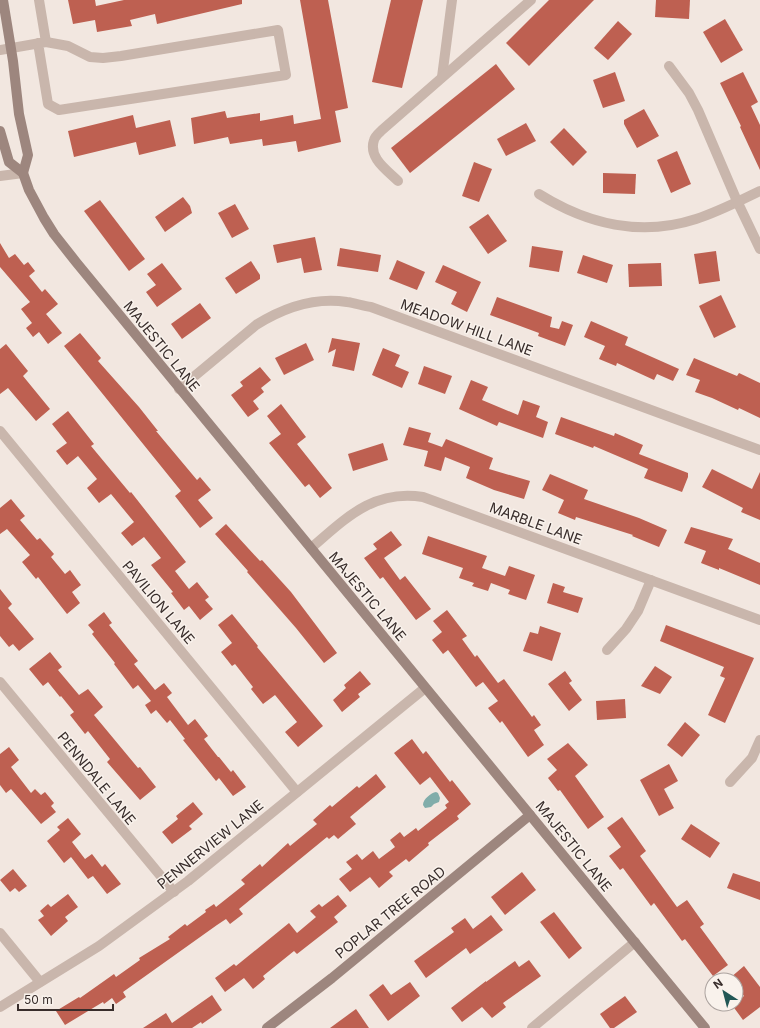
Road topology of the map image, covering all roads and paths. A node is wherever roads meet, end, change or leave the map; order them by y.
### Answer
1 (3, 0) edge
2 (39, 0) edge
3 (452, 0) edge
4 (531, 0) edge
5 (42, 43) junction
6 (11, 48) junction
7 (0, 50) edge
8 (670, 66) dead end
9 (442, 77) junction
10 (0, 131) edge
11 (23, 173) junction
12 (0, 176) edge
13 (398, 181) dead end
14 (760, 191) edge
15 (539, 194) dead end
16 (737, 201) junction
17 (760, 249) edge
18 (179, 389) junction
19 (0, 431) edge
20 (760, 450) edge
21 (311, 548) junction
22 (651, 580) junction
23 (760, 620) edge
24 (607, 650) dead end
25 (0, 682) edge
26 (425, 688) junction
27 (760, 740) edge
28 (730, 782) dead end
29 (297, 792) junction
30 (530, 815) junction
31 (174, 892) junction
32 (0, 933) edge
33 (635, 942) junction
34 (40, 982) junction
35 (0, 1007) edge
36 (267, 1028) edge
37 (532, 1028) edge
38 (705, 1028) edge

1 - 6 street
2 - 5 street
3 - 9 street
4 - 9 street
5 - 5 street
5 - 6 street
6 - 7 street
6 - 11 street
8 - 16 street
9 - 13 street
10 - 11 street, MAJESTIC LANE
11 - 12 street
11 - 18 street, MAJESTIC LANE
14 - 16 street
15 - 16 street
16 - 17 street
18 - 20 street, MEADOW HILL LANE
18 - 21 street, MAJESTIC LANE
19 - 29 street, PAVILION LANE
21 - 22 street, MARBLE LANE
21 - 26 street, MAJESTIC LANE
22 - 23 street, MARBLE LANE
22 - 24 street
25 - 31 street, PENNDALE LANE
26 - 29 street, PENNERVIEW LANE
26 - 30 street, MAJESTIC LANE
27 - 28 street
29 - 31 street, PENNERVIEW LANE
30 - 33 street, MAJESTIC LANE
30 - 36 street, POPLAR TREE ROAD
31 - 34 street, PENNERVIEW LANE
32 - 34 street
33 - 37 street
33 - 38 street, MAJESTIC LANE
34 - 35 street, PENNERVIEW LANE

